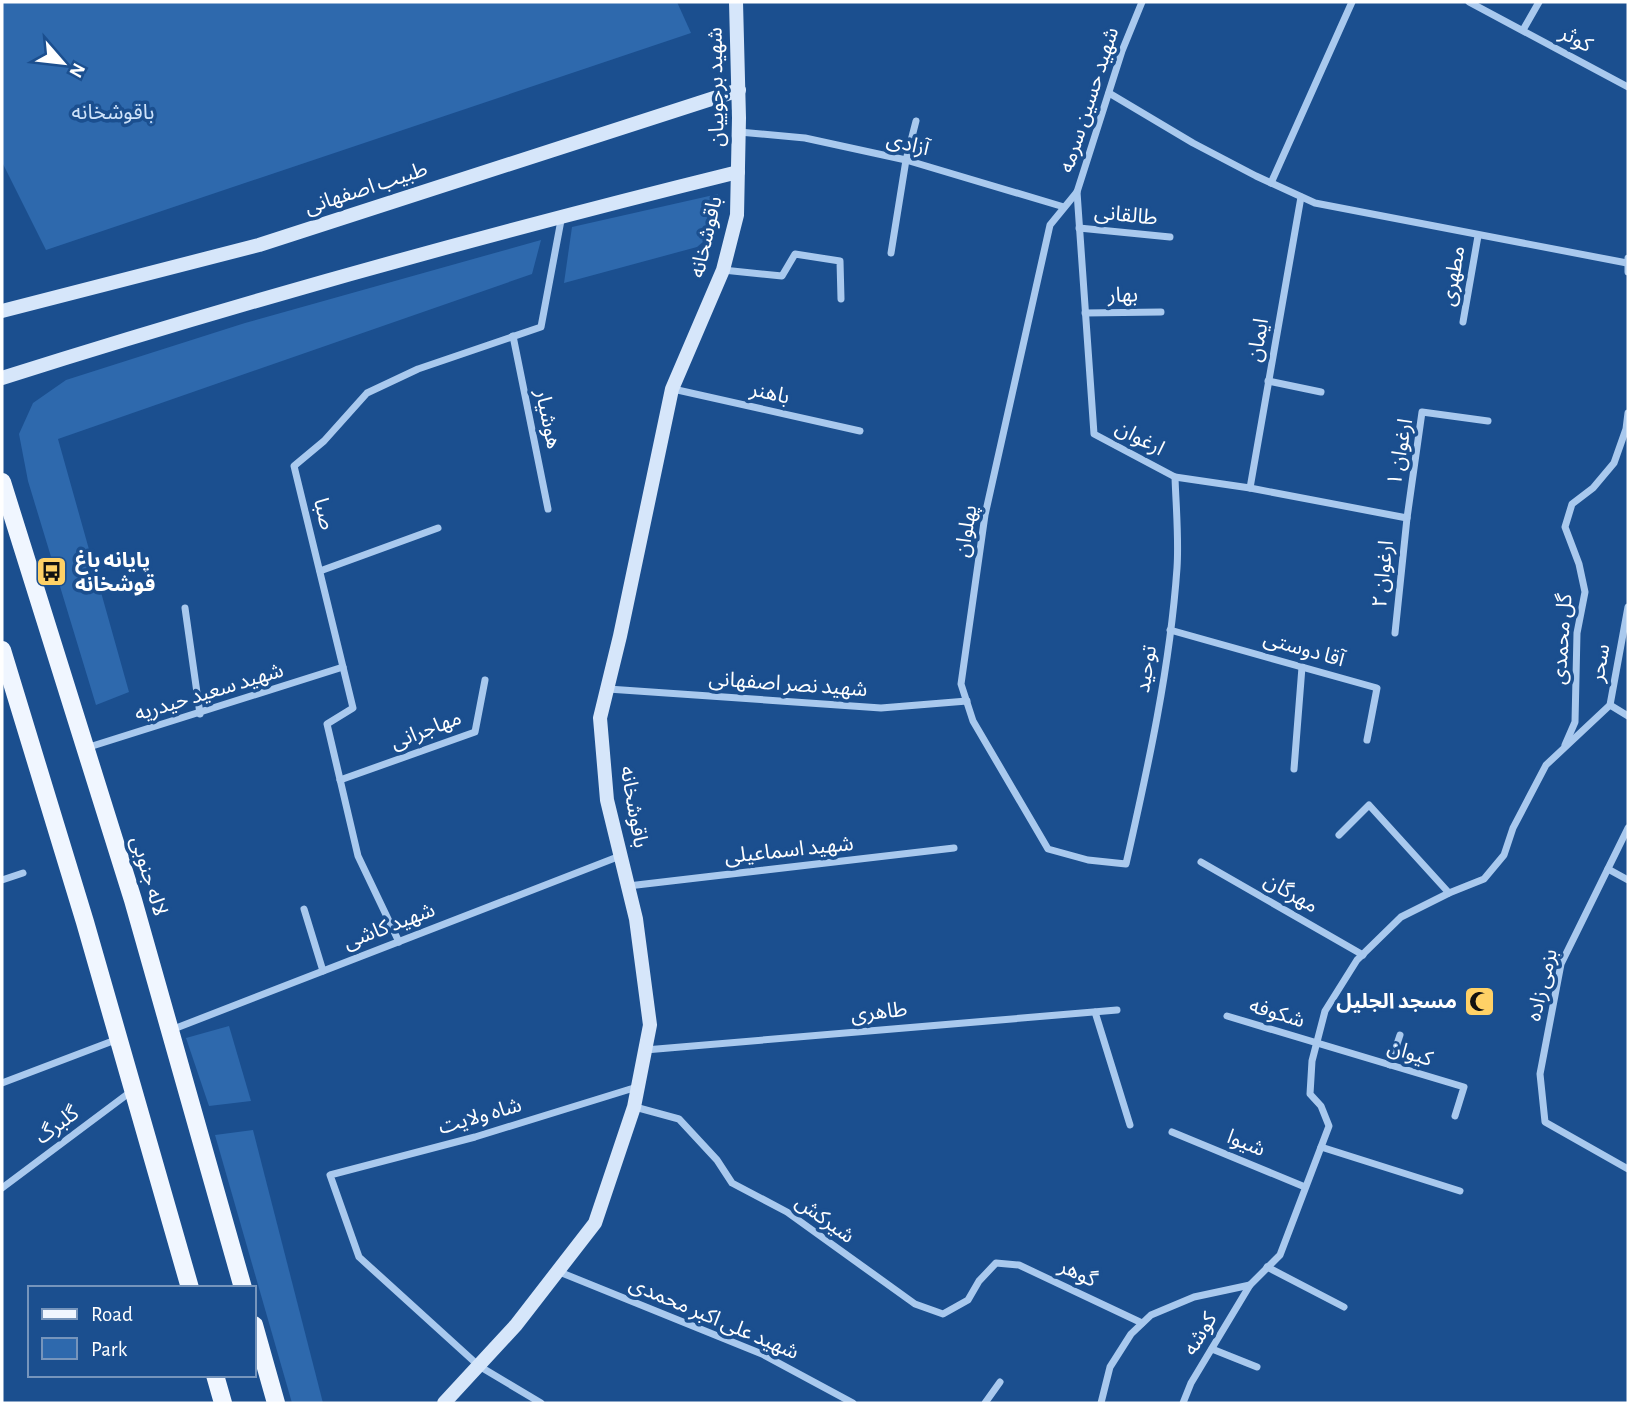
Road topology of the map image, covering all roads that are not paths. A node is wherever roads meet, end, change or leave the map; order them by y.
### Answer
1 (736, 2) edge
2 (1142, 2) edge
3 (1352, 2) edge
4 (1469, 2) edge
5 (1539, 2) edge
6 (1523, 30) junction
7 (1628, 87) edge
8 (739, 90) junction
9 (1109, 93) junction
10 (916, 121) dead end
11 (739, 132) junction
12 (906, 160) junction
13 (738, 172) junction
14 (1271, 183) junction
15 (1077, 192) junction
16 (1301, 197) junction
17 (1064, 207) junction
18 (562, 215) junction
19 (1079, 228) junction
20 (1478, 236) junction
21 (1170, 237) dead end
22 (891, 253) dead end
23 (1628, 260) edge
24 (723, 270) junction
25 (1628, 272) edge
26 (841, 299) dead end
27 (2, 311) edge
28 (1161, 312) dead end
29 (1085, 313) junction
30 (1463, 322) dead end
31 (513, 336) junction
32 (2, 378) edge
33 (1268, 381) junction
34 (672, 389) junction
35 (1321, 392) dead end
36 (1628, 413) edge
37 (1488, 421) dead end
38 (1626, 429) junction
39 (860, 431) dead end
40 (1628, 438) edge
41 (1175, 477) junction
42 (2, 482) edge
43 (1250, 488) junction
44 (548, 509) dead end
45 (1407, 517) junction
46 (438, 528) dead end
47 (320, 571) junction
48 (185, 607) dead end
49 (1628, 607) edge
50 (1170, 629) junction
51 (1395, 633) dead end
52 (2, 650) edge
53 (344, 667) junction
54 (1302, 667) junction
55 (485, 680) dead end
56 (607, 689) junction
57 (967, 701) junction
58 (1610, 705) junction
59 (200, 714) junction
60 (1628, 716) edge
61 (1367, 740) dead end
62 (86, 748) junction
63 (1564, 748) junction
64 (1293, 769) dead end
65 (340, 780) junction
66 (1628, 828) edge
67 (1339, 835) dead end
68 (954, 848) dead end
69 (1048, 849) joint
70 (621, 855) junction
71 (1201, 862) dead end
72 (1608, 869) junction
73 (23, 873) dead end
74 (2, 880) edge
75 (1628, 880) edge
76 (628, 886) junction
77 (1449, 893) junction
78 (304, 909) dead end
79 (399, 942) junction
80 (1363, 955) junction
81 (323, 971) junction
82 (1117, 1010) dead end
83 (1095, 1012) junction
84 (1227, 1017) dead end
85 (171, 1030) junction
86 (1400, 1035) dead end
87 (118, 1039) junction
88 (1316, 1043) junction
89 (645, 1050) junction
90 (1390, 1065) junction
91 (2, 1083) edge
92 (638, 1087) junction
93 (133, 1090) junction
94 (634, 1107) junction
95 (1455, 1116) dead end
96 (1130, 1125) dead end
97 (1172, 1132) dead end
98 (1321, 1147) junction
99 (1628, 1169) edge
100 (1305, 1187) junction
101 (2, 1188) edge
102 (1460, 1191) dead end
103 (996, 1263) joint
104 (1267, 1268) junction
105 (557, 1271) junction
106 (1250, 1285) junction
107 (189, 1286) edge
108 (242, 1286) edge
109 (1344, 1307) dead end
110 (1143, 1323) junction
111 (256, 1332) edge
112 (1212, 1349) junction
113 (479, 1366) junction
114 (1257, 1367) dead end
115 (216, 1377) edge
116 (1000, 1382) dead end
117 (223, 1403) edge
118 (276, 1403) edge
119 (444, 1403) edge
120 (541, 1403) edge
121 (853, 1403) edge
122 (985, 1403) edge
123 (1101, 1403) edge
124 (1183, 1403) edge

1 - 8 street, شهید برجوییان
2 - 9 street, شهید حسین سرمه
3 - 14 street
4 - 6 street, کوثر
5 - 6 street
6 - 7 street, کوثر
8 - 11 street, شهید برجوییان
8 - 27 street, طبیب اصفهانی
9 - 14 street
9 - 15 street, شهید حسین سرمه
10 - 12 street
11 - 12 street, آزادی
11 - 13 street, شهید برجوییان
12 - 17 street, آزادی
12 - 22 street
13 - 18 street
13 - 24 street, باقوشخانه
14 - 16 street
15 - 17 street, شهید حسین سرمه
15 - 19 street, ارغوان
16 - 20 street
16 - 33 street, ایمان
17 - 57 street, پهلوان
18 - 31 street, صبا
18 - 32 street
19 - 21 street, طالقانی
19 - 29 street, ارغوان
20 - 23 street
20 - 30 street, مطهری
23 - 25 street
24 - 26 street
24 - 34 street, باقوشخانه
28 - 29 street, بهار
29 - 41 street, ارغوان
31 - 44 street, هوشیار
31 - 47 street, صبا
33 - 35 street
33 - 43 street, ایمان
34 - 39 street, باهنر
34 - 56 street, باقوشخانه
36 - 38 street
37 - 45 street, ارغوان ۱
38 - 40 street
38 - 63 street, گل محمدی
41 - 43 street, ارغوان
41 - 50 street, توحید
42 - 62 main road, لاله جنوبی
43 - 45 street, ارغوان
45 - 51 street, ارغوان ۲
46 - 47 street
47 - 53 street, صبا
48 - 59 street
49 - 58 street, سحر
50 - 54 street, آقا دوستی
50 - 69 street, توحید
52 - 87 main road
53 - 59 street, شهید سعید حیدریه
53 - 65 street, صبا
54 - 61 street, آقا دوستی
54 - 64 street
55 - 65 street, مهاجرانی
56 - 57 street, شهید نصر اصفهانی
56 - 70 street, باقوشخانه
57 - 69 street, پهلوان
58 - 60 street
58 - 63 street, سحر
59 - 62 street, شهید سعید حیدریه
62 - 85 main road, لاله جنوبی
63 - 77 street
65 - 79 street, صبا
66 - 72 street, بزمی زاده
67 - 77 street
68 - 76 street, شهید اسماعیلی
70 - 76 street, باقوشخانه
70 - 79 street, شهید کاشی
71 - 80 street, مهرگان
72 - 75 street
72 - 99 street, بزمی زاده
73 - 74 street
76 - 89 street, باقوشخانه
77 - 80 street
78 - 81 street
79 - 81 street, شهید کاشی
80 - 88 street
81 - 85 street, شهید کاشی
82 - 83 street, طاهری
83 - 89 street, طاهری
83 - 96 street
84 - 88 street, شکوفه
85 - 108 main road, لاله جنوبی
86 - 90 street
87 - 91 street
87 - 93 main road
88 - 90 street, کیوان
88 - 98 street
89 - 92 street, باقوشخانه
90 - 95 street, کیوان
92 - 94 street, باقوشخانه
92 - 113 street, شاه ولایت
93 - 101 street, گلبرگ
93 - 107 main road
94 - 103 street, شیرکش
94 - 105 street, باقوشخانه
97 - 100 street, شیوا
98 - 100 street
98 - 102 street
100 - 104 street
103 - 110 street, گوهر
104 - 106 street
104 - 109 street
105 - 113 street, باقوشخانه
105 - 121 street, شهید علی اکبر محمدی
106 - 110 street
106 - 112 street, کوشه
110 - 123 street
111 - 118 main road
112 - 114 street
112 - 124 street, کوشه
113 - 119 street, باقوشخانه
113 - 120 street
115 - 117 main road
116 - 122 street

